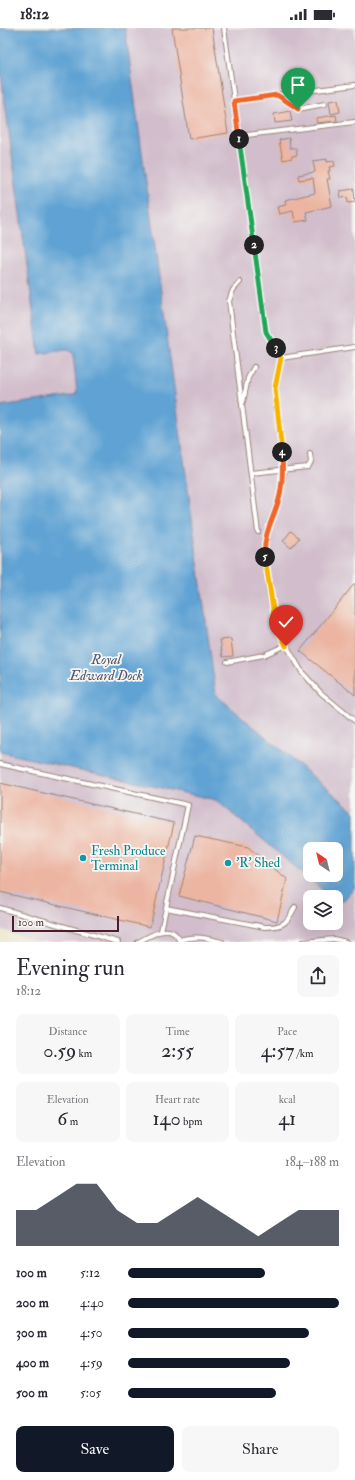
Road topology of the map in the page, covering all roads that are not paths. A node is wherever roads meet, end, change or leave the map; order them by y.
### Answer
1 (224, 28) edge
2 (355, 85) edge
3 (277, 95) junction
4 (234, 101) junction
5 (325, 104) dead end
6 (355, 122) edge
7 (239, 136) junction
8 (240, 282) dead end
9 (355, 347) edge
10 (281, 358) junction
11 (254, 367) dead end
12 (242, 406) junction
13 (310, 454) dead end
14 (283, 469) junction
15 (251, 473) junction
16 (258, 532) dead end
17 (286, 646) junction
18 (227, 662) dead end
19 (355, 721) edge
20 (0, 764) edge
21 (295, 906) dead end
22 (0, 908) edge
23 (166, 908) junction
24 (161, 931) junction
25 (180, 941) edge
26 (118, 942) edge
27 (138, 942) edge
28 (222, 942) edge
29 (303, 942) edge
30 (346, 942) edge

1 - 4 lane
2 - 3 lane
3 - 4 lane
3 - 5 lane
4 - 7 lane
6 - 7 lane
7 - 10 lane
8 - 12 lane
9 - 10 lane
10 - 14 lane
11 - 12 lane
12 - 15 lane
13 - 14 lane
14 - 15 lane
14 - 17 lane
15 - 16 lane
17 - 18 lane
17 - 19 lane
20 - 23 lane
21 - 23 lane
22 - 26 lane
23 - 24 lane
24 - 25 lane
24 - 27 lane
25 - 28 lane
29 - 30 lane

